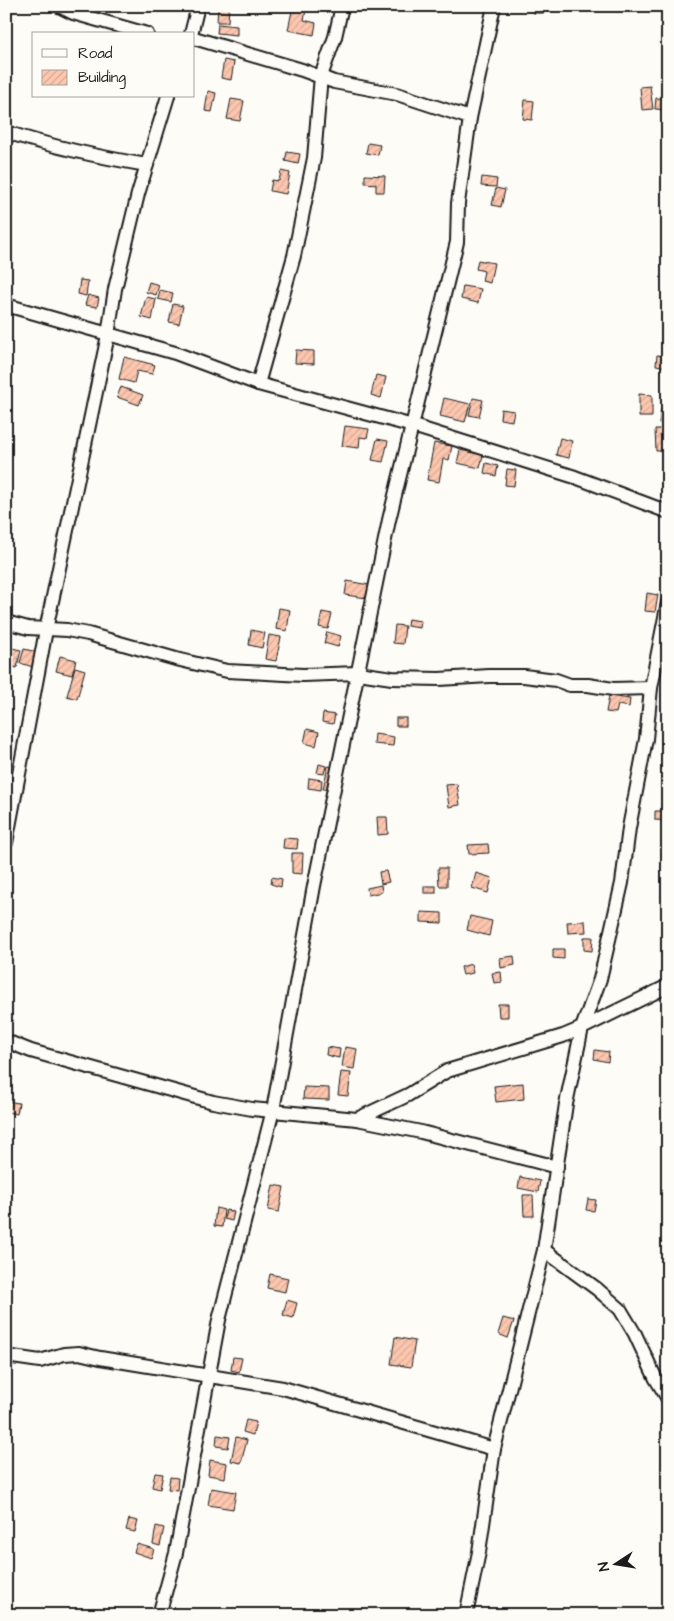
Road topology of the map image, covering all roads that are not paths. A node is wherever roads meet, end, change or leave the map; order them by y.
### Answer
1 (59, 6) edge
2 (198, 6) edge
3 (342, 6) edge
4 (494, 6) edge
5 (140, 32) edge
6 (191, 32) edge
7 (195, 38) edge
8 (321, 76) junction
9 (167, 98) edge
10 (470, 118) junction
11 (6, 132) edge
12 (147, 165) junction
13 (6, 305) edge
14 (108, 335) junction
15 (258, 384) junction
16 (413, 426) junction
17 (668, 512) edge
18 (668, 602) edge
19 (6, 622) edge
20 (46, 630) junction
21 (358, 673) junction
22 (651, 688) junction
23 (6, 843) edge
24 (668, 986) edge
25 (582, 1028) junction
26 (6, 1041) edge
27 (273, 1110) junction
28 (357, 1119) junction
29 (557, 1166) junction
30 (544, 1250) junction
31 (6, 1356) edge
32 (209, 1376) junction
33 (668, 1399) edge
34 (494, 1450) junction
35 (160, 1615) edge
36 (466, 1615) edge

1 - 5 street
2 - 6 street
3 - 8 street
4 - 10 street
7 - 8 street
8 - 10 street
8 - 15 street
9 - 12 street
10 - 16 street
11 - 12 street
12 - 14 street
13 - 14 street
14 - 15 street
14 - 20 street
15 - 16 street
16 - 17 street
16 - 21 street
18 - 22 street
19 - 20 street
20 - 21 street
20 - 23 street
21 - 22 street
21 - 27 street
22 - 25 street
24 - 25 street
25 - 28 street
25 - 29 street
26 - 27 street
27 - 28 street
27 - 32 street
28 - 29 street
29 - 30 street
30 - 33 street
30 - 34 street
31 - 32 street
32 - 34 street
32 - 35 street
34 - 36 street

